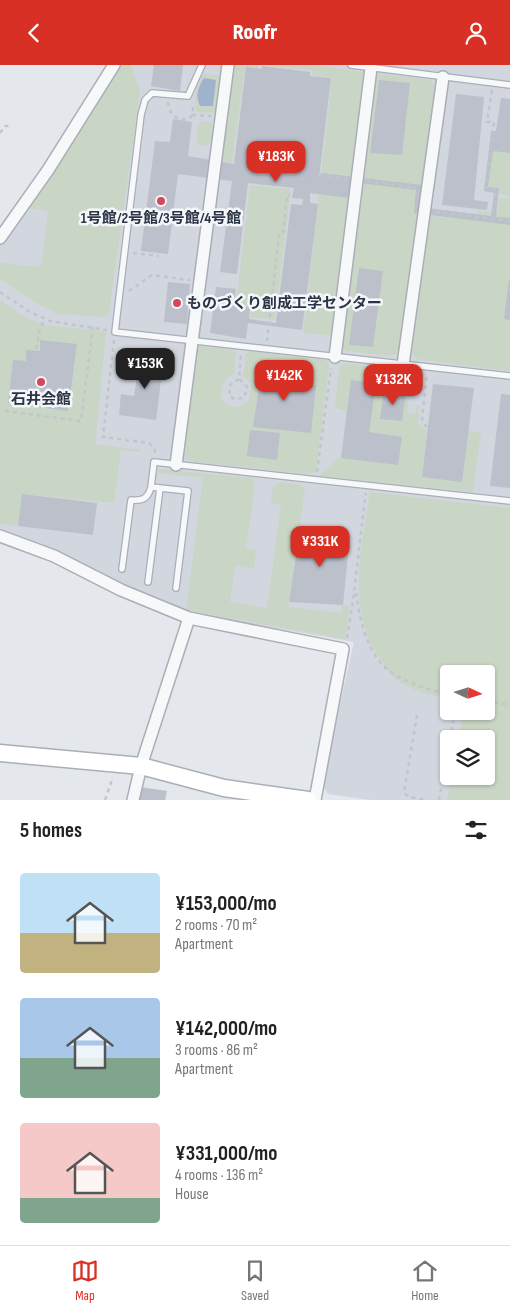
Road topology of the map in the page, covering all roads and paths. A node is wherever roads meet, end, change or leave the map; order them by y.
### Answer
1 (114, 65) edge
2 (202, 65) edge
3 (228, 65) edge
4 (351, 65) edge
5 (371, 68) junction
6 (443, 77) junction
7 (493, 83) junction
8 (510, 85) edge
9 (167, 94) junction
10 (188, 95) junction
11 (192, 115) junction
12 (221, 117) junction
13 (11, 126) dead end
14 (0, 133) edge
15 (290, 195) dead end
16 (493, 219) dead end
17 (0, 237) edge
18 (124, 252) junction
19 (159, 256) dead end
20 (200, 281) junction
21 (0, 292) edge
22 (119, 298) junction
23 (45, 319) junction
24 (93, 327) junction
25 (115, 332) junction
26 (193, 340) junction
27 (242, 345) junction
28 (36, 349) dead end
29 (266, 349) junction
30 (334, 357) junction
31 (403, 365) junction
32 (428, 367) junction
33 (510, 376) edge
34 (239, 379) junction
35 (4, 411) dead end
36 (427, 427) dead end
37 (154, 462) junction
38 (176, 465) junction
39 (316, 478) junction
40 (367, 486) junction
41 (151, 487) junction
42 (160, 488) junction
43 (510, 501) edge
44 (0, 536) edge
45 (122, 569) dead end
46 (148, 581) dead end
47 (176, 588) dead end
48 (356, 589) junction
49 (189, 618) junction
50 (347, 641) dead end
51 (440, 692) edge
52 (495, 702) edge
53 (510, 705) edge
54 (417, 715) dead end
55 (453, 721) dead end
56 (452, 730) edge
57 (0, 753) edge
58 (117, 763) junction
59 (141, 766) junction
60 (442, 785) edge
61 (105, 800) edge
62 (133, 800) edge
63 (308, 800) edge
64 (315, 800) edge
65 (427, 800) edge
66 (439, 800) edge

1 - 17 street
2 - 10 lane
3 - 12 street
4 - 5 lane
5 - 6 lane
5 - 30 street
6 - 7 lane
6 - 31 street
7 - 8 lane
7 - 16 path
9 - 10 lane
9 - 11 path
9 - 18 lane
10 - 11 path
11 - 12 path
12 - 20 street
13 - 14 path
15 - 29 path
18 - 19 path
18 - 22 lane
20 - 22 path
20 - 26 street
21 - 23 path
22 - 25 lane
23 - 24 path
23 - 28 path
24 - 25 path
24 - 35 path
25 - 26 lane
25 - 37 path
26 - 27 lane
26 - 38 street
27 - 29 lane
27 - 34 path
29 - 30 lane
30 - 31 lane
30 - 39 path
31 - 32 lane
32 - 33 lane
32 - 36 path
34 - 34 path
37 - 38 lane
37 - 41 lane
38 - 39 lane
39 - 40 lane
40 - 43 lane
40 - 48 path
41 - 42 lane
41 - 45 lane
42 - 46 lane
42 - 47 lane
44 - 49 street
48 - 50 path
48 - 51 path
49 - 59 street
49 - 64 street
52 - 53 path
54 - 65 path
55 - 56 path
57 - 58 street
58 - 59 street
58 - 61 path
59 - 62 street
59 - 63 street
60 - 66 path

